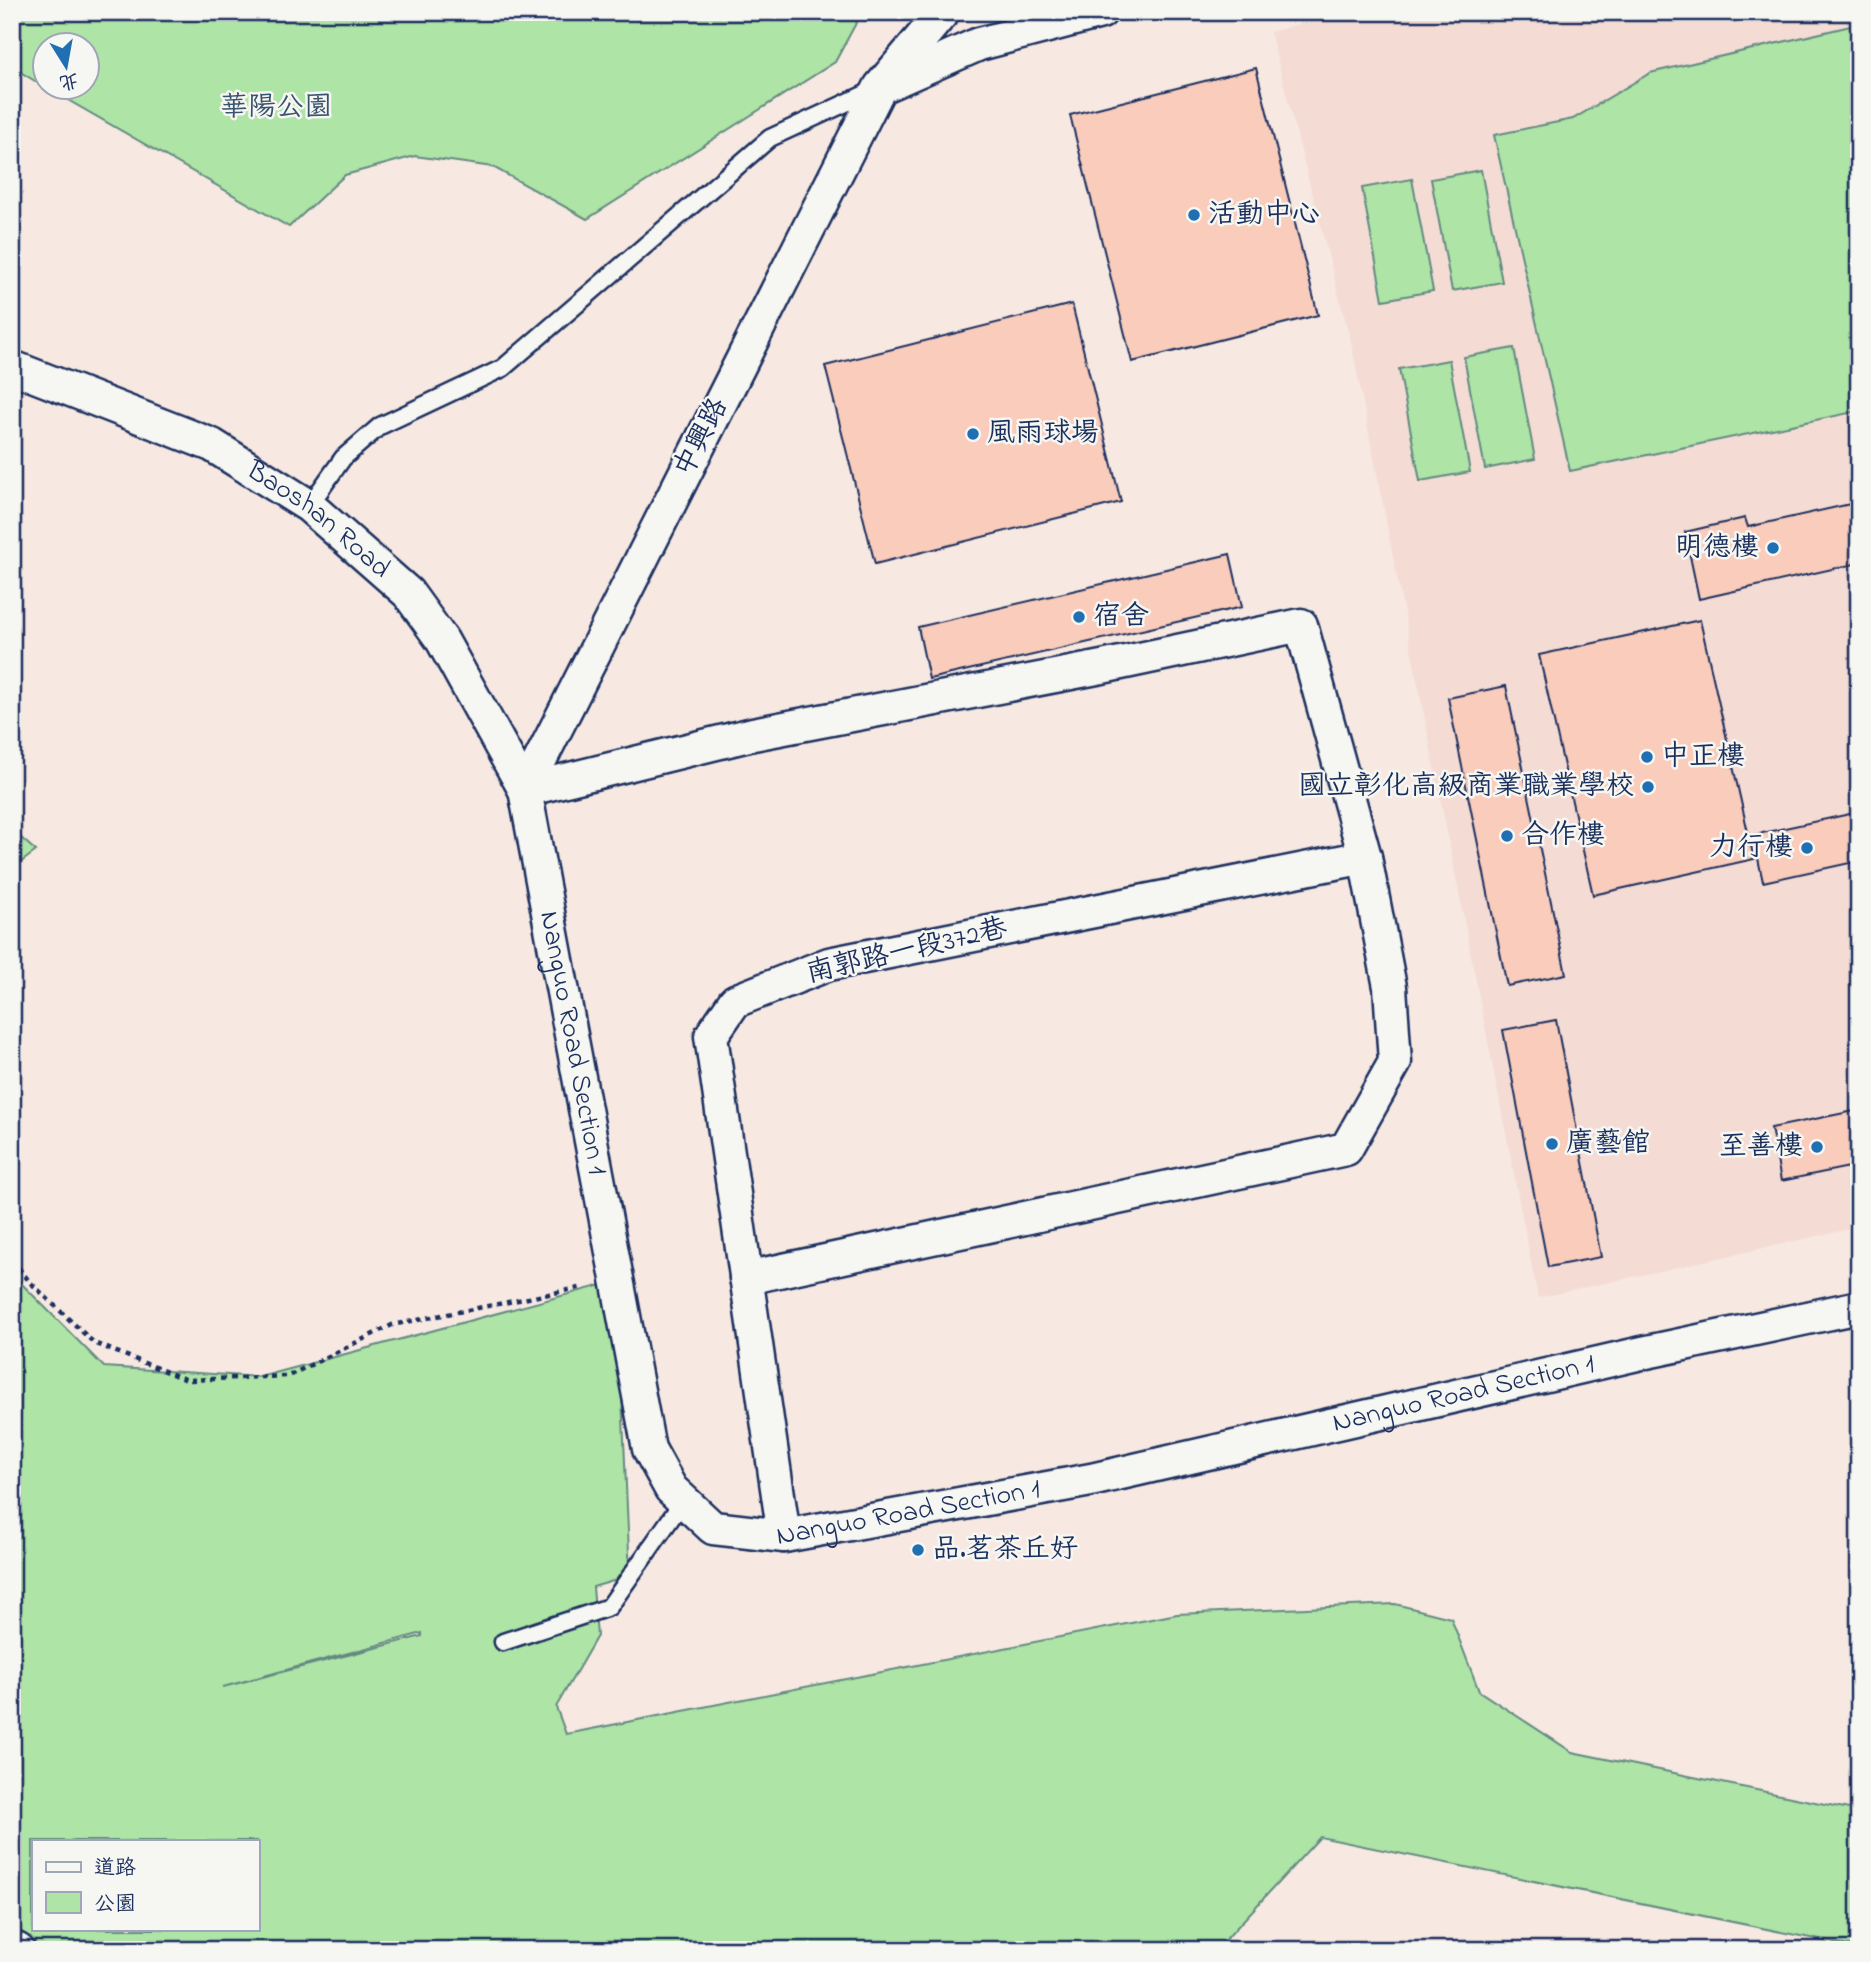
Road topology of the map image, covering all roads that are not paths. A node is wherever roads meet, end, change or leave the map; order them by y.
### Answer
1 (943, 12) edge
2 (1101, 12) edge
3 (880, 87) junction
4 (12, 367) edge
5 (310, 506) junction
6 (524, 789) junction
7 (1365, 857) junction
8 (746, 1278) junction
9 (1859, 1307) edge
10 (683, 1501) junction
11 (784, 1536) junction
12 (503, 1642) dead end
13 (12, 1947) edge
14 (18, 1950) edge

1 - 3 street, 中興路
2 - 3 street
3 - 5 lane
3 - 6 street, 中興路
4 - 5 street, Baoshan Road
5 - 6 street, Baoshan Road
6 - 7 street
6 - 10 street, Nanguo Road Section 1
7 - 8 street
7 - 8 street, 南郭路一段372巷
8 - 11 street, 南郭路一段372巷
9 - 11 street, Nanguo Road Section 1
10 - 11 street, Nanguo Road Section 1
10 - 12 lane
13 - 14 street

